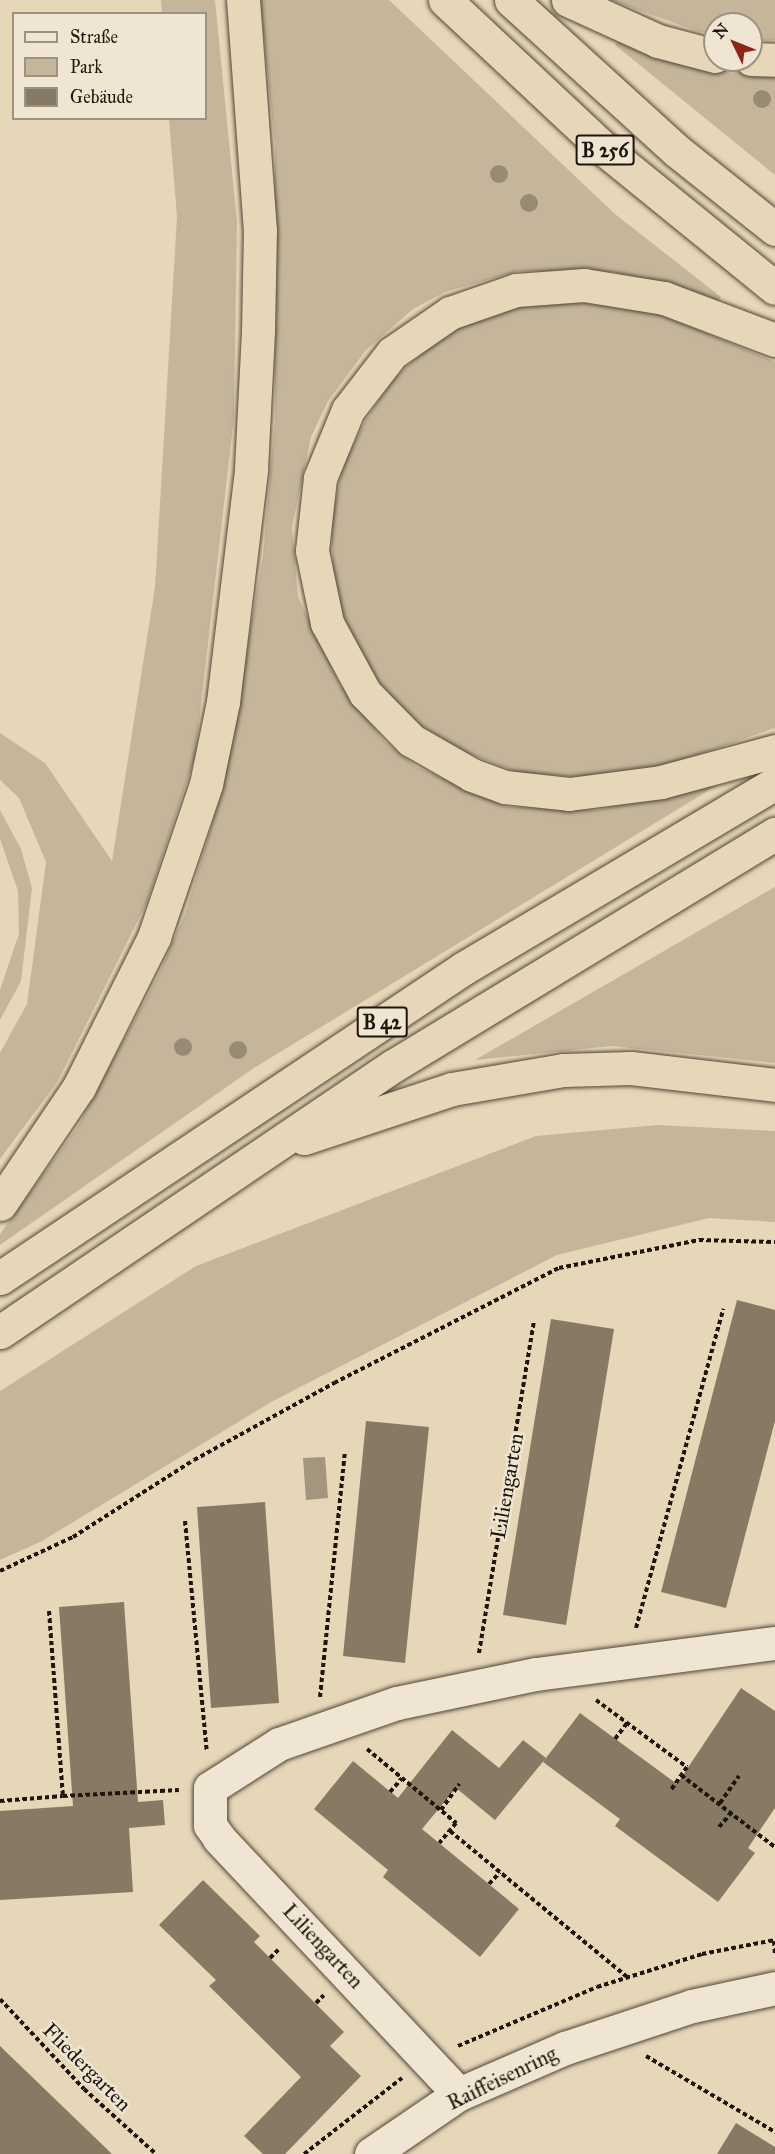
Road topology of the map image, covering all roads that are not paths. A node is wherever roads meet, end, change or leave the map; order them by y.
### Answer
1 (243, 0) edge
2 (445, 0) edge
3 (511, 0) edge
4 (567, 0) edge
5 (703, 53) edge
6 (775, 229) edge
7 (775, 288) edge
8 (775, 340) edge
9 (775, 751) edge
10 (775, 783) edge
11 (775, 834) edge
12 (775, 1085) edge
13 (259, 1153) junction
14 (0, 1204) edge
15 (0, 1278) edge
16 (0, 1332) edge
17 (775, 1643) edge
18 (775, 1988) edge
19 (459, 2094) junction
20 (371, 2154) edge

1 - 14 highway
2 - 7 highway, B 256
3 - 6 highway, B 256
4 - 5 highway
8 - 9 highway
10 - 15 highway, B 42
11 - 13 highway, B 42
12 - 13 highway
13 - 16 highway, B 42
17 - 19 street, Liliengarten
18 - 19 street, Raiffeisenring
19 - 20 street, Raiffeisenring

